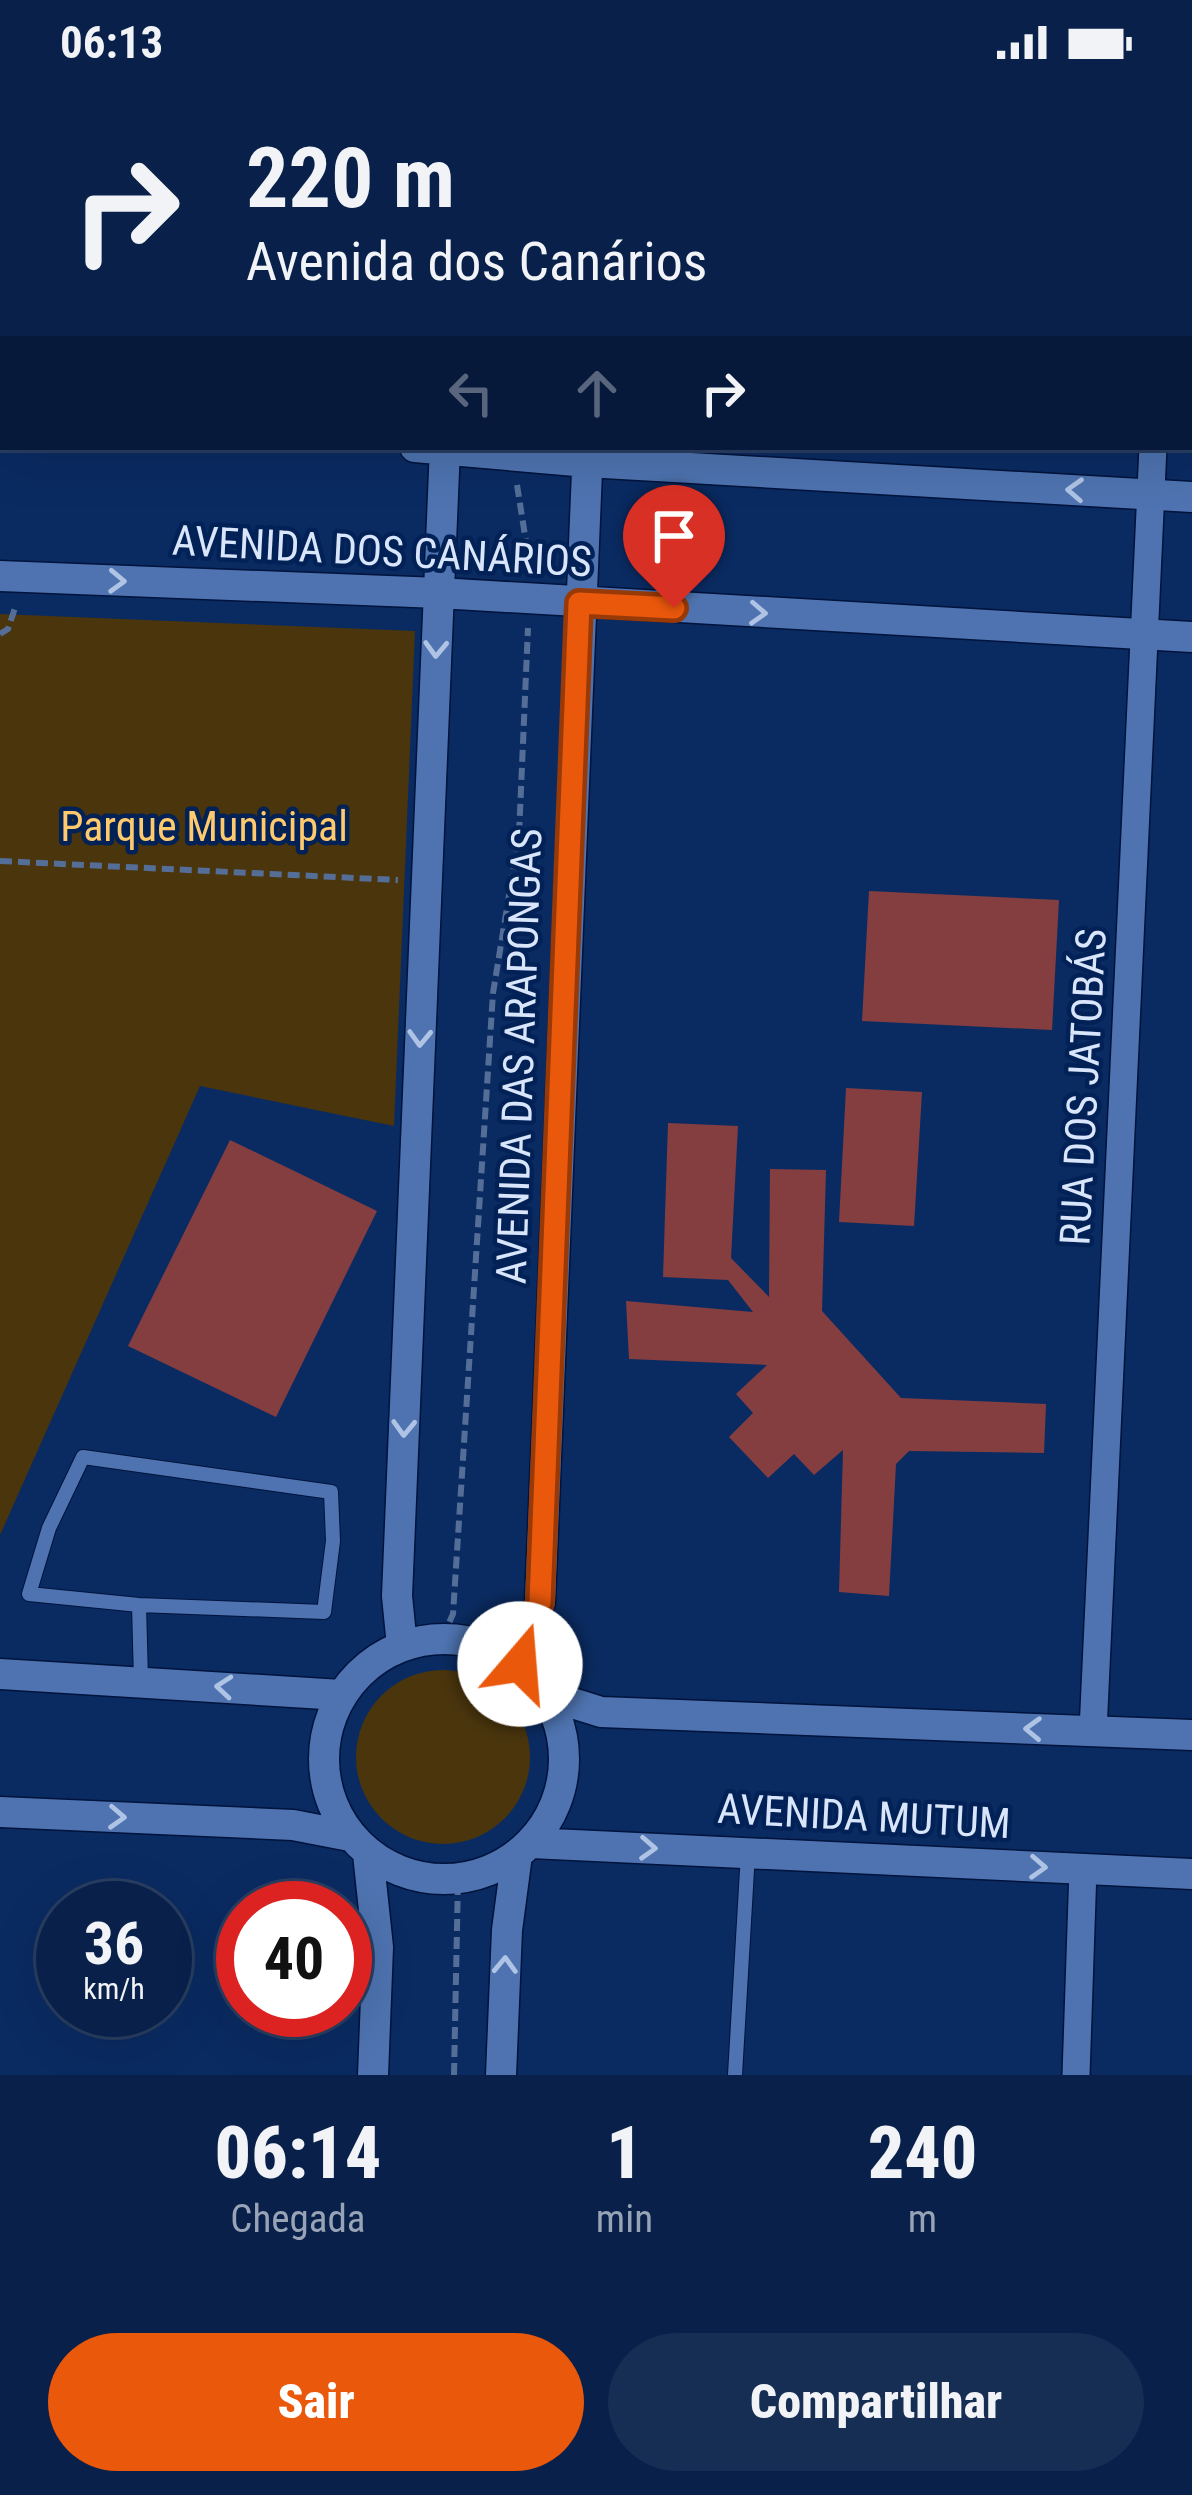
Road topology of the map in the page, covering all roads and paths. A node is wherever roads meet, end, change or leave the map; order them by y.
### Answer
1 (445, 450) edge
2 (472, 450) edge
3 (1153, 450) edge
4 (508, 454) junction
5 (588, 455) edge
6 (1151, 495) junction
7 (1192, 497) edge
8 (0, 576) edge
9 (439, 592) junction
10 (530, 600) junction
11 (579, 603) junction
12 (1147, 636) junction
13 (1192, 637) edge
14 (0, 861) edge
15 (426, 882) junction
16 (139, 1605) junction
17 (442, 1638) junction
18 (402, 1646) junction
19 (520, 1664) junction
20 (0, 1674) edge
21 (141, 1680) junction
22 (341, 1695) junction
23 (547, 1695) junction
24 (1094, 1732) junction
25 (1192, 1736) edge
26 (0, 1811) edge
27 (359, 1845) junction
28 (524, 1849) junction
29 (748, 1853) junction
30 (1083, 1869) junction
31 (1192, 1874) edge
32 (458, 1879) junction
33 (373, 2075) edge
34 (454, 2075) edge
35 (501, 2075) edge
36 (735, 2075) edge
37 (1076, 2075) edge

1 - 9 street
2 - 4 street
3 - 6 street, RUA DOS JATOBÁS
4 - 5 street
4 - 10 path
6 -> 5 street
5 - 11 street, AVENIDA DAS ARAPONGAS
6 - 7 street
6 - 12 street, RUA DOS JATOBÁS
8 -> 9 street, AVENIDA DOS CANÁRIOS
9 - 10 street, AVENIDA DOS CANÁRIOS
9 -> 15 street
10 - 11 street, AVENIDA DOS CANÁRIOS
10 - 17 path
11 -> 12 street, AVENIDA DOS CANÁRIOS
11 - 19 street, AVENIDA DAS ARAPONGAS
12 - 13 street, AVENIDA DOS CANÁRIOS
12 - 24 street, RUA DOS JATOBÁS
14 - 15 path
15 -> 18 street
16 - 16 lane
16 - 21 lane
17 - 18 street
17 - 19 street
18 - 22 street
19 - 23 street
20 - 21 street
22 -> 21 street
22 - 27 street
24 -> 23 street
23 - 28 street
24 - 25 street
26 -> 27 street
27 - 32 street
27 - 33 street
28 -> 29 street, AVENIDA MUTUM
28 - 32 street
35 -> 28 street
29 -> 30 street, AVENIDA MUTUM
29 - 36 lane
30 - 31 street, AVENIDA MUTUM
30 - 37 street
32 - 34 path

